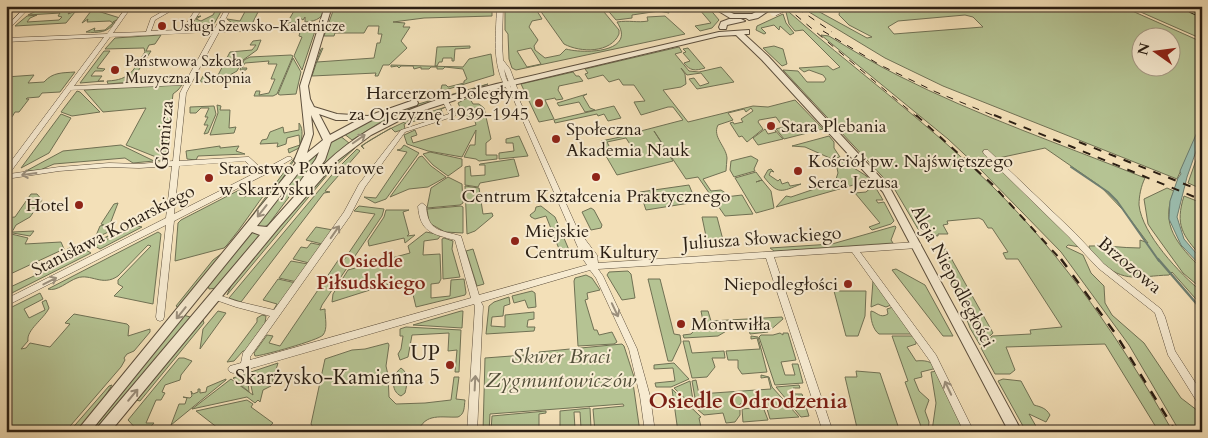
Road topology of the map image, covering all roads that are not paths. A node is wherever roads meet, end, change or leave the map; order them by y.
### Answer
1 (29, 6) edge
2 (130, 6) edge
3 (170, 6) edge
4 (230, 6) edge
5 (329, 6) edge
6 (500, 6) edge
7 (786, 6) edge
8 (840, 6) edge
9 (717, 7) edge
10 (199, 8) edge
11 (831, 8) dead end
12 (772, 9) edge
13 (188, 11) dead end
14 (755, 16) junction
15 (323, 25) junction
16 (728, 26) junction
17 (744, 28) junction
18 (219, 29) junction
19 (6, 30) edge
20 (184, 31) junction
21 (148, 33) junction
22 (109, 35) junction
23 (6, 40) edge
24 (508, 80) junction
25 (188, 83) junction
26 (70, 88) junction
27 (304, 96) junction
28 (445, 100) junction
29 (313, 109) junction
30 (370, 117) junction
31 (328, 140) junction
32 (986, 152) dead end
33 (289, 159) dead end
34 (176, 164) junction
35 (6, 172) edge
36 (262, 173) junction
37 (292, 173) junction
38 (6, 177) edge
39 (422, 206) dead end
40 (172, 219) junction
41 (273, 226) junction
42 (249, 227) junction
43 (917, 245) junction
44 (854, 249) junction
45 (769, 254) junction
46 (594, 266) junction
47 (199, 291) junction
48 (216, 297) junction
49 (476, 299) junction
50 (6, 303) edge
51 (276, 314) junction
52 (160, 317) dead end
53 (245, 366) junction
54 (233, 369) dead end
55 (1202, 402) edge
56 (82, 432) edge
57 (102, 432) edge
58 (472, 432) edge
59 (650, 432) edge
60 (828, 432) edge
61 (968, 432) edge
62 (1016, 432) edge

1 - 19 street
2 - 22 street
3 - 21 street
4 - 18 street, Górnicza
5 - 15 street
6 - 24 street
7 - 12 street, bridge
8 - 11 street
9 - 14 street
9 - 16 street
10 - 13 street
10 - 20 street
12 - 14 street
12 - 17 street
14 - 17 street
15 - 18 street
15 - 27 street
16 - 17 street
16 - 17 street
16 - 24 street
17 - 43 street, Aleja Niepodległości
18 - 20 street
18 - 25 street, Górnicza
20 - 21 street
21 - 22 street
22 - 23 street
22 - 26 street
24 - 28 street
24 - 30 street
24 - 46 street
25 - 26 street
25 - 34 street, Górnicza
26 - 35 street
27 - 29 street
27 - 37 street
41 -> 28 street
51 -> 28 street
29 - 30 street
29 - 31 street
30 - 31 street
31 - 37 street
31 - 41 street
32 - 55 street, Brzozowa
33 - 36 street, Stanisława Konarskiego
34 - 36 street
34 -> 38 street
34 - 40 street, Górnicza
36 - 40 street, Stanisława Konarskiego
37 -> 42 street
39 - 49 street
50 -> 40 street, Stanisława Konarskiego
40 - 52 street, Górnicza
41 - 42 street
41 - 48 street
42 - 47 street
43 - 44 street, Juliusza Słowackiego
43 - 62 street, Aleja Niepodległości
44 - 45 street, Juliusza Słowackiego
61 -> 44 street
45 - 46 street, Juliusza Słowackiego
45 - 60 street
46 - 49 street, Juliusza Słowackiego
46 -> 59 street
47 - 48 street
47 -> 56 street
48 - 51 street
57 -> 48 street
49 - 53 street, Juliusza Słowackiego
58 -> 49 street
51 - 53 street
53 - 54 street, Juliusza Słowackiego

